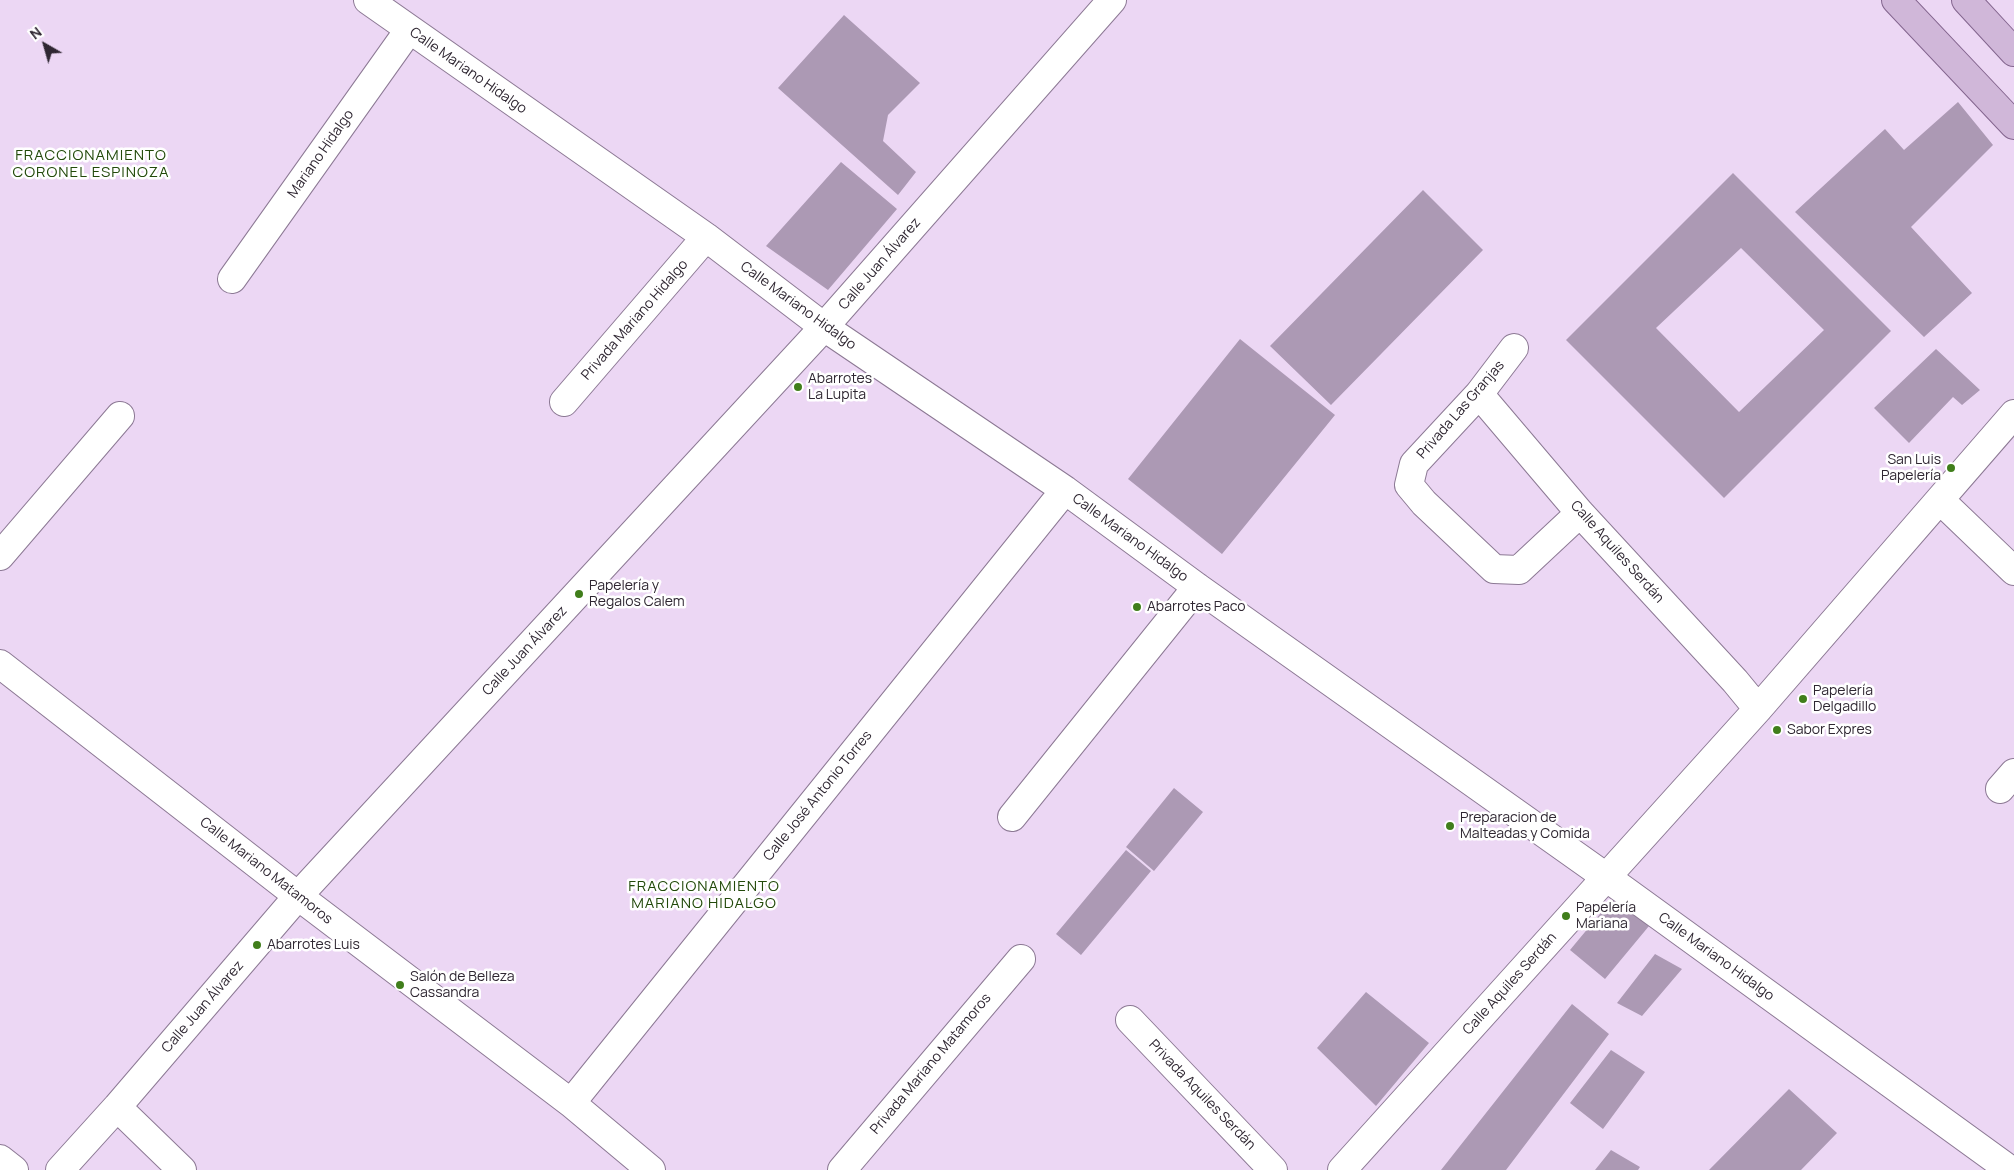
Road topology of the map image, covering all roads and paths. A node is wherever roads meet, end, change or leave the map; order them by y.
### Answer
1 (368, 0) edge
2 (1112, 0) edge
3 (1896, 0) edge
4 (1966, 0) edge
5 (409, 30) junction
6 (2014, 52) edge
7 (2014, 125) edge
8 (706, 238) junction
9 (232, 279) dead end
10 (824, 328) junction
11 (1514, 348) dead end
12 (1479, 394) junction
13 (564, 402) dead end
14 (2014, 414) edge
15 (120, 416) dead end
16 (1065, 490) junction
17 (1940, 500) junction
18 (1580, 513) junction
19 (0, 556) edge
20 (2014, 571) edge
21 (1197, 587) junction
22 (0, 664) edge
23 (1758, 709) junction
24 (1012, 817) dead end
25 (1606, 877) junction
26 (298, 896) junction
27 (1021, 959) dead end
28 (1130, 1020) dead end
29 (571, 1103) junction
30 (117, 1107) junction
31 (0, 1159) edge
32 (14, 1170) edge
33 (60, 1170) edge
34 (182, 1170) edge
35 (651, 1170) edge
36 (842, 1170) edge
37 (1273, 1170) edge
38 (1342, 1170) edge
39 (2010, 1170) edge

1 - 5 street, Calle Mariano Hidalgo
2 - 10 street, Calle Juan Álvarez
3 - 7 main road
4 - 6 main road
5 - 8 street, Calle Mariano Hidalgo
5 - 9 street, Mariano Hidalgo
8 - 10 street, Calle Mariano Hidalgo
8 - 13 street, Privada Mariano Hidalgo
10 - 16 street, Calle Mariano Hidalgo
10 - 26 street, Calle Juan Álvarez
11 - 12 street, Privada Las Granjas
12 - 18 street, Calle Aquiles Serdán
12 - 18 street, Privada Las Granjas
14 - 17 street, Calle Aquiles Serdán
15 - 19 street
16 - 21 street, Calle Mariano Hidalgo
16 - 29 street, Calle José Antonio Torres
17 - 20 street
17 - 23 street, Calle Aquiles Serdán
18 - 23 street, Calle Aquiles Serdán
21 - 24 street
21 - 25 street, Calle Mariano Hidalgo
22 - 26 street, Calle Mariano Matamoros
23 - 25 street, Calle Aquiles Serdán
25 - 38 street, Calle Aquiles Serdán
25 - 39 street, Calle Mariano Hidalgo
26 - 29 street, Calle Mariano Matamoros
26 - 30 street, Calle Juan Álvarez
27 - 36 street, Privada Mariano Matamoros
28 - 37 street, Privada Aquiles Serdán
29 - 35 street, Calle Mariano Matamoros
30 - 33 street, Calle Juan Álvarez
30 - 34 street
31 - 32 street

